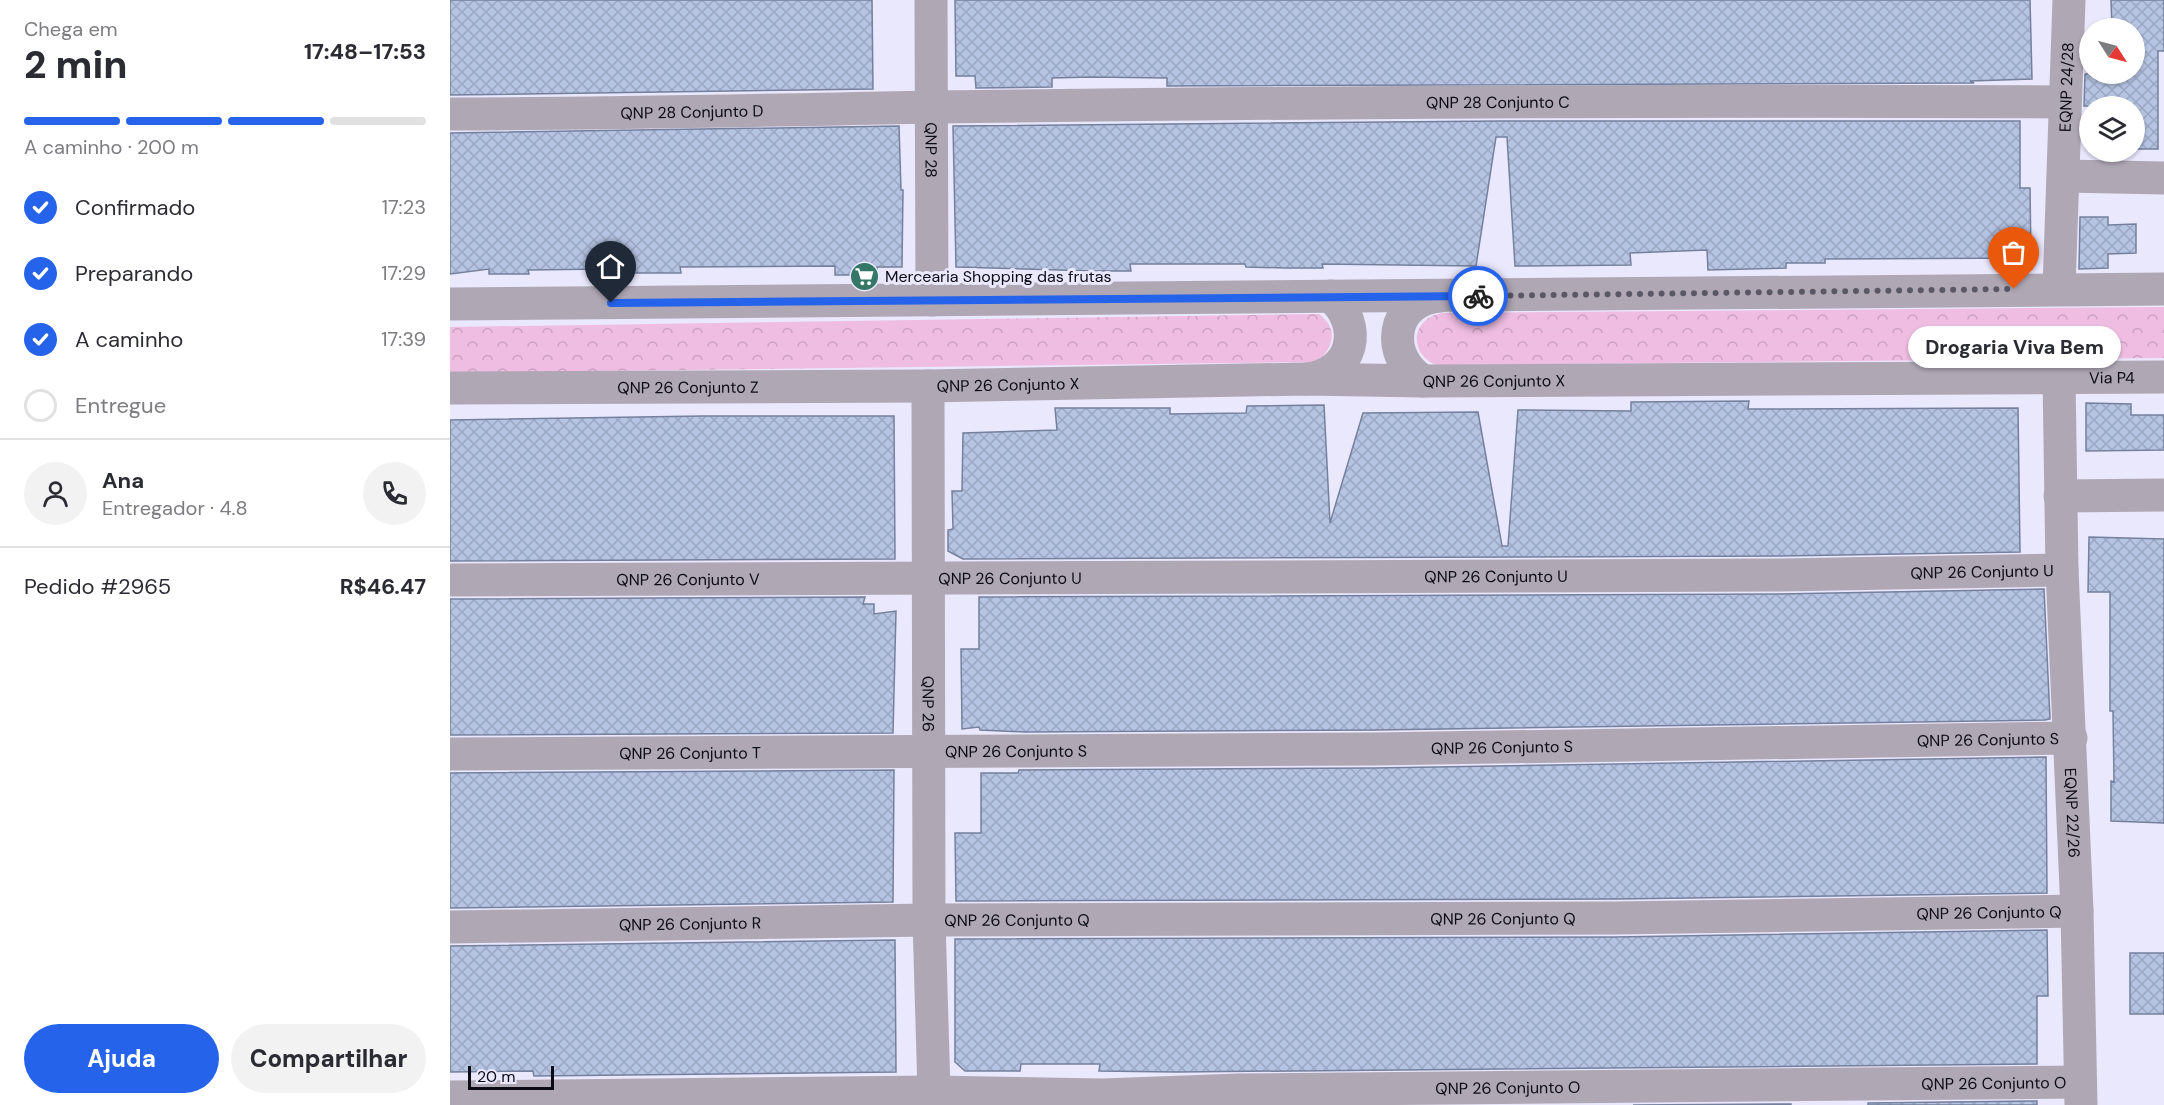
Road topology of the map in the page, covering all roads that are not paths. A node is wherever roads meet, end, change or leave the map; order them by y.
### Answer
1 (931, 0) edge
2 (2069, 0) edge
3 (2064, 102) junction
4 (933, 107) junction
5 (450, 114) edge
6 (2064, 176) junction
7 (2164, 178) edge
8 (2059, 288) junction
9 (2164, 289) edge
10 (1331, 296) junction
11 (1444, 296) junction
12 (933, 300) junction
13 (450, 304) edge
14 (2059, 377) junction
15 (2164, 377) edge
16 (1305, 379) junction
17 (1423, 381) junction
18 (928, 386) junction
19 (450, 388) edge
20 (2164, 495) edge
21 (2060, 496) junction
22 (2062, 570) junction
23 (928, 579) junction
24 (450, 580) edge
25 (2071, 738) junction
26 (931, 752) junction
27 (450, 754) edge
28 (2077, 911) junction
29 (929, 920) junction
30 (450, 927) edge
31 (934, 1092) junction
32 (2080, 1093) edge
33 (450, 1097) edge
34 (1239, 1097) edge
35 (623, 1101) edge

1 - 4 street, QNP 28
2 - 3 street, EQNP 24/28
3 - 4 street, QNP 28 Conjunto C
3 - 6 street, EQNP 24/28
4 - 5 street, QNP 28 Conjunto D
4 - 12 street, QNP 28
6 - 7 street
6 - 8 street, EQNP 24/28
8 - 9 street
8 - 11 street
10 - 11 street
10 - 12 street
10 - 16 street
11 - 17 street
12 - 13 street
14 - 15 street, Via P4
14 - 17 street, QNP 26 Conjunto X
14 - 21 street, EQNP 22/26
16 - 17 street, QNP 26 Conjunto X
16 - 18 street, QNP 26 Conjunto X
18 - 19 street, QNP 26 Conjunto Z
18 - 23 street, QNP 26
20 - 21 street
21 - 22 street, EQNP 22/26
22 - 23 street, QNP 26 Conjunto U
22 - 25 street, EQNP 22/26
23 - 24 street, QNP 26 Conjunto V
23 - 26 street, QNP 26
25 - 26 street, QNP 26 Conjunto S
25 - 28 street, EQNP 22/26
26 - 27 street, QNP 26 Conjunto T
26 - 29 street, QNP 26
28 - 29 street, QNP 26 Conjunto Q
28 - 32 street, EQNP 22/26
29 - 30 street, QNP 26 Conjunto R
29 - 31 street, QNP 26
31 - 34 street, QNP 26 Conjunto O
31 - 35 street, QNP 26 Conjunto O
32 - 34 street, QNP 26 Conjunto O
33 - 35 street, QNP 26 Conjunto O

